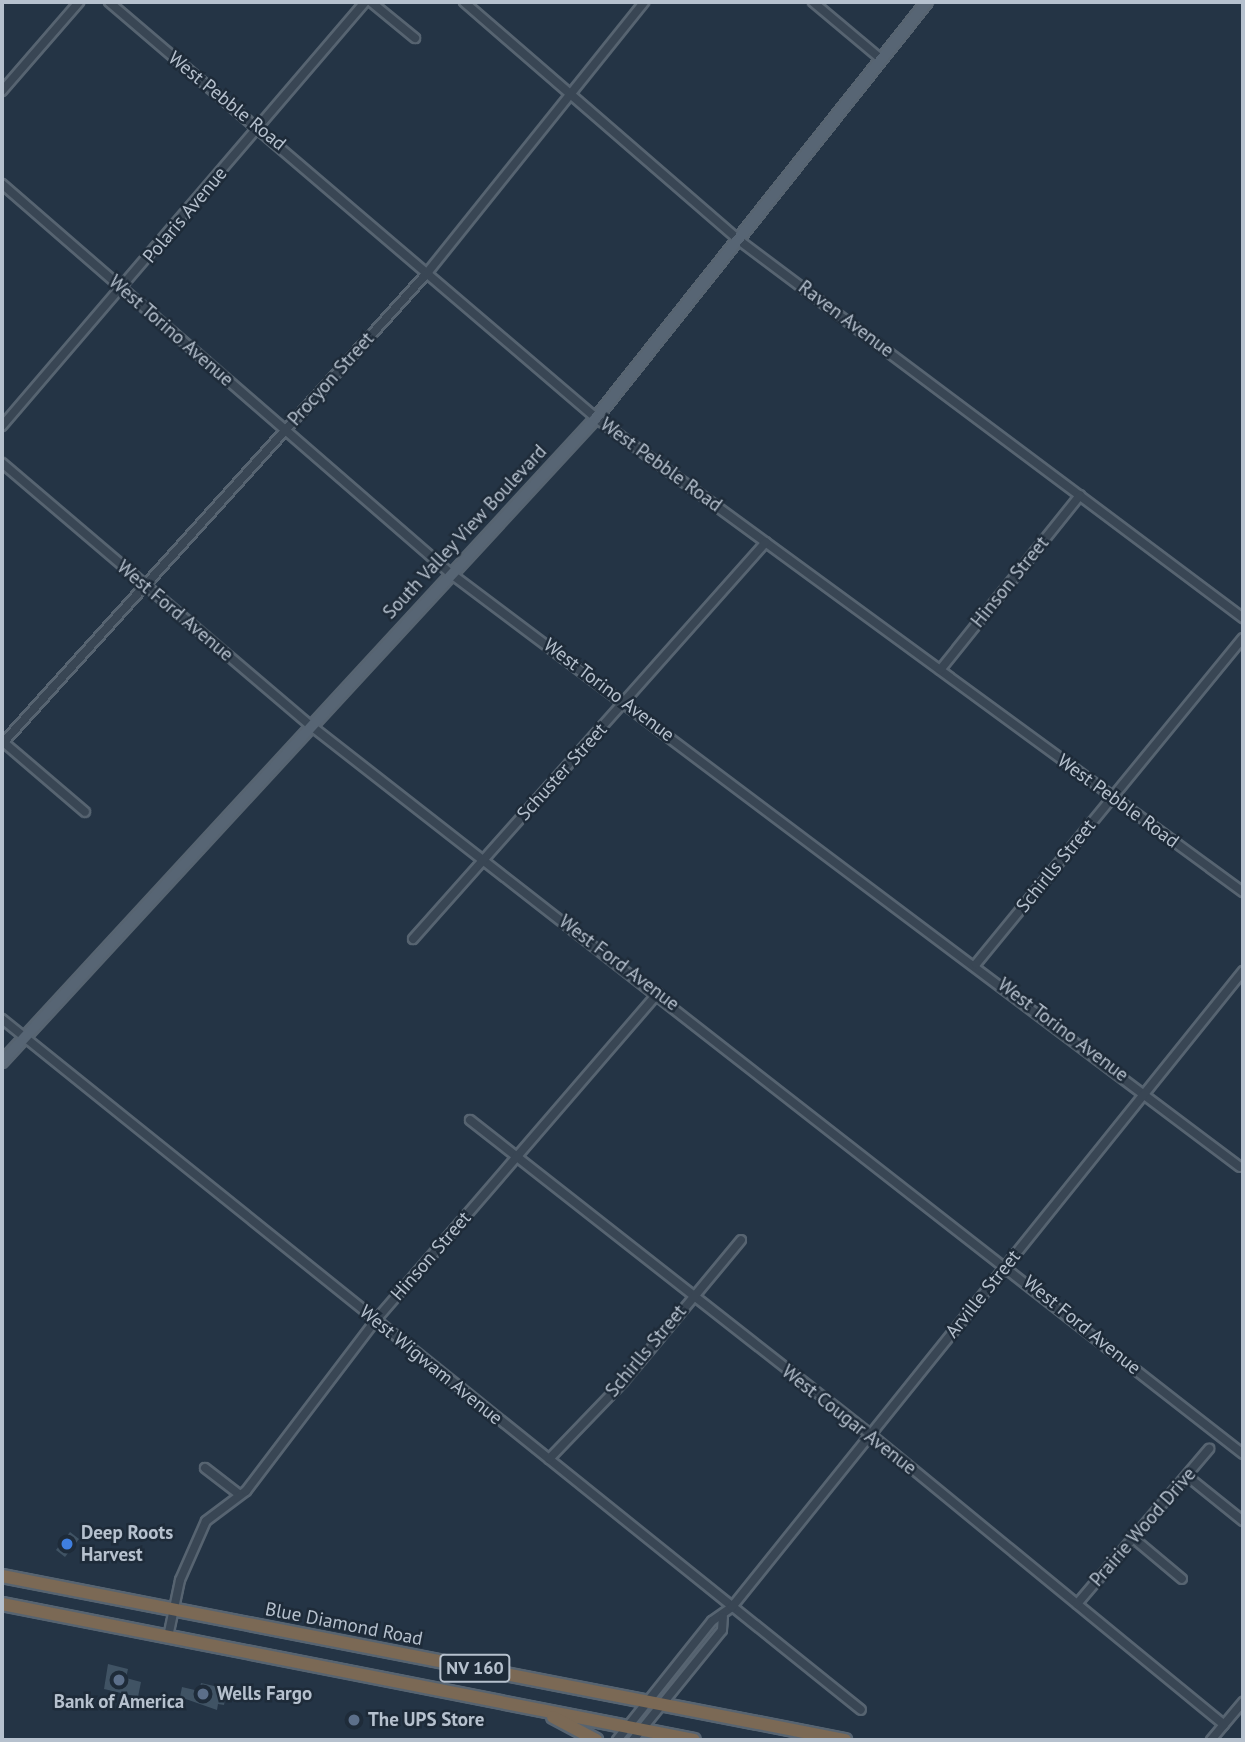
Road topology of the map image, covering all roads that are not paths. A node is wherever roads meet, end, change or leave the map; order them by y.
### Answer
1 (79, 2) edge
2 (109, 2) edge
3 (365, 2) edge
4 (371, 2) edge
5 (464, 2) edge
6 (644, 2) edge
7 (813, 2) edge
8 (927, 2) edge
9 (415, 38) dead end
10 (881, 59) junction
11 (2, 91) edge
12 (570, 97) junction
13 (261, 127) junction
14 (2, 184) edge
15 (740, 241) junction
16 (428, 272) junction
17 (123, 288) junction
18 (596, 418) junction
19 (2, 426) edge
20 (285, 429) junction
21 (2, 463) edge
22 (1080, 495) junction
23 (766, 542) junction
24 (450, 573) junction
25 (144, 584) junction
26 (1243, 618) edge
27 (1243, 638) edge
28 (940, 670) junction
29 (625, 700) junction
30 (310, 725) junction
31 (2, 742) edge
32 (1113, 797) junction
33 (85, 813) dead end
34 (483, 860) junction
35 (1243, 892) edge
36 (413, 939) dead end
37 (976, 964) junction
38 (1243, 971) edge
39 (658, 993) junction
40 (2, 1019) edge
41 (22, 1035) junction
42 (2, 1062) edge
43 (1144, 1092) junction
44 (470, 1120) dead end
45 (515, 1159) junction
46 (1240, 1167) dead end
47 (741, 1240) dead end
48 (1007, 1265) junction
49 (691, 1298) junction
50 (375, 1321) junction
51 (870, 1434) junction
52 (1209, 1449) dead end
53 (1243, 1454) edge
54 (549, 1459) junction
55 (205, 1468) dead end
56 (1187, 1476) junction
57 (240, 1495) junction
58 (1243, 1521) edge
59 (1132, 1537) junction
60 (2, 1576) edge
61 (1182, 1579) dead end
62 (2, 1604) edge
63 (1077, 1604) junction
64 (732, 1606) junction
65 (174, 1611) junction
66 (723, 1617) junction
67 (169, 1637) junction
68 (649, 1700) junction
69 (1243, 1702) edge
70 (663, 1703) junction
71 (861, 1710) dead end
72 (544, 1711) junction
73 (1224, 1725) junction
74 (634, 1732) edge
75 (596, 1740) edge
76 (617, 1740) edge
77 (694, 1740) edge
78 (845, 1740) edge
79 (1211, 1740) edge

1 - 11 street
2 - 13 street, West Pebble Road
3 - 13 street, Polaris Avenue
4 - 9 street
5 - 12 street, Raven Avenue
6 - 12 street, Procyon Street
7 - 10 street
8 - 10 main road, South Valley View Boulevard
10 - 15 main road, South Valley View Boulevard
12 - 15 street, Raven Avenue
12 - 16 street, Procyon Street
13 - 16 street, West Pebble Road
13 - 17 street, Polaris Avenue
14 - 17 street, West Torino Avenue
15 - 18 main road, South Valley View Boulevard
15 - 22 street, Raven Avenue
16 - 18 street, West Pebble Road
16 - 20 street, Procyon Street
17 - 19 street, Polaris Avenue
17 - 20 street, West Torino Avenue
18 - 23 street, West Pebble Road
18 - 24 main road, South Valley View Boulevard
20 - 24 street, West Torino Avenue
20 - 25 street, Procyon Street
21 - 25 street, West Ford Avenue
22 - 26 street, Raven Avenue
22 - 28 street, Hinson Street
23 - 28 street, West Pebble Road
23 - 29 street, Schuster Street
24 - 29 street, West Torino Avenue
24 - 30 main road, South Valley View Boulevard
25 - 30 street, West Ford Avenue
25 - 31 street, Procyon Street
27 - 32 street, Schirlls Street
28 - 32 street, West Pebble Road
29 - 34 street, Schuster Street
29 - 37 street, West Torino Avenue
30 - 34 street, West Ford Avenue
30 - 41 main road, South Valley View Boulevard
31 - 33 street
32 - 35 street, West Pebble Road
32 - 37 street, Schirlls Street
34 - 36 street, Schuster Street
34 - 39 street, West Ford Avenue
37 - 43 street, West Torino Avenue
38 - 43 street, Arville Street
39 - 45 street, Hinson Street
39 - 48 street, West Ford Avenue
40 - 41 street, West Wigwam Avenue
41 - 42 main road, South Valley View Boulevard
41 - 50 street, West Wigwam Avenue
43 - 46 street, West Torino Avenue
43 - 48 street, Arville Street
44 - 45 street, West Cougar Avenue
45 - 49 street, West Cougar Avenue
45 - 50 street, Hinson Street
47 - 49 street, Schirlls Street
48 - 51 street, Arville Street
48 - 53 street, West Ford Avenue
49 - 51 street, West Cougar Avenue
49 - 54 street, Schirlls Street
50 - 54 street, West Wigwam Avenue
50 - 57 street, Hinson Street
51 - 63 street, West Cougar Avenue
51 - 64 street, Arville Street
52 - 56 street, Prairie Wood Drive
54 - 64 street, West Wigwam Avenue
55 - 57 street
56 - 58 street
56 - 59 street, Prairie Wood Drive
57 - 65 street, Hinson Street
59 - 61 street
59 - 63 street, Prairie Wood Drive
60 - 65 highway, Blue Diamond Road / NV 160
62 - 67 highway, NV 160
63 - 73 street, West Cougar Avenue
64 - 66 street, Arville Street
64 - 71 street, West Wigwam Avenue
65 - 67 street, Hinson Street
65 - 68 highway, Blue Diamond Road / NV 160
66 - 68 street, Arville Street
66 - 70 street, Arville Street
67 - 72 highway, NV 160
68 - 70 highway, Blue Diamond Road / NV 160
68 - 74 street, Arville Street
69 - 73 street
70 - 74 street, Arville Street
70 - 78 highway, Blue Diamond Road / NV 160
72 - 74 highway, NV 160
72 - 75 highway
73 - 79 street
74 - 76 street, Arville Street
74 - 77 highway, NV 160

